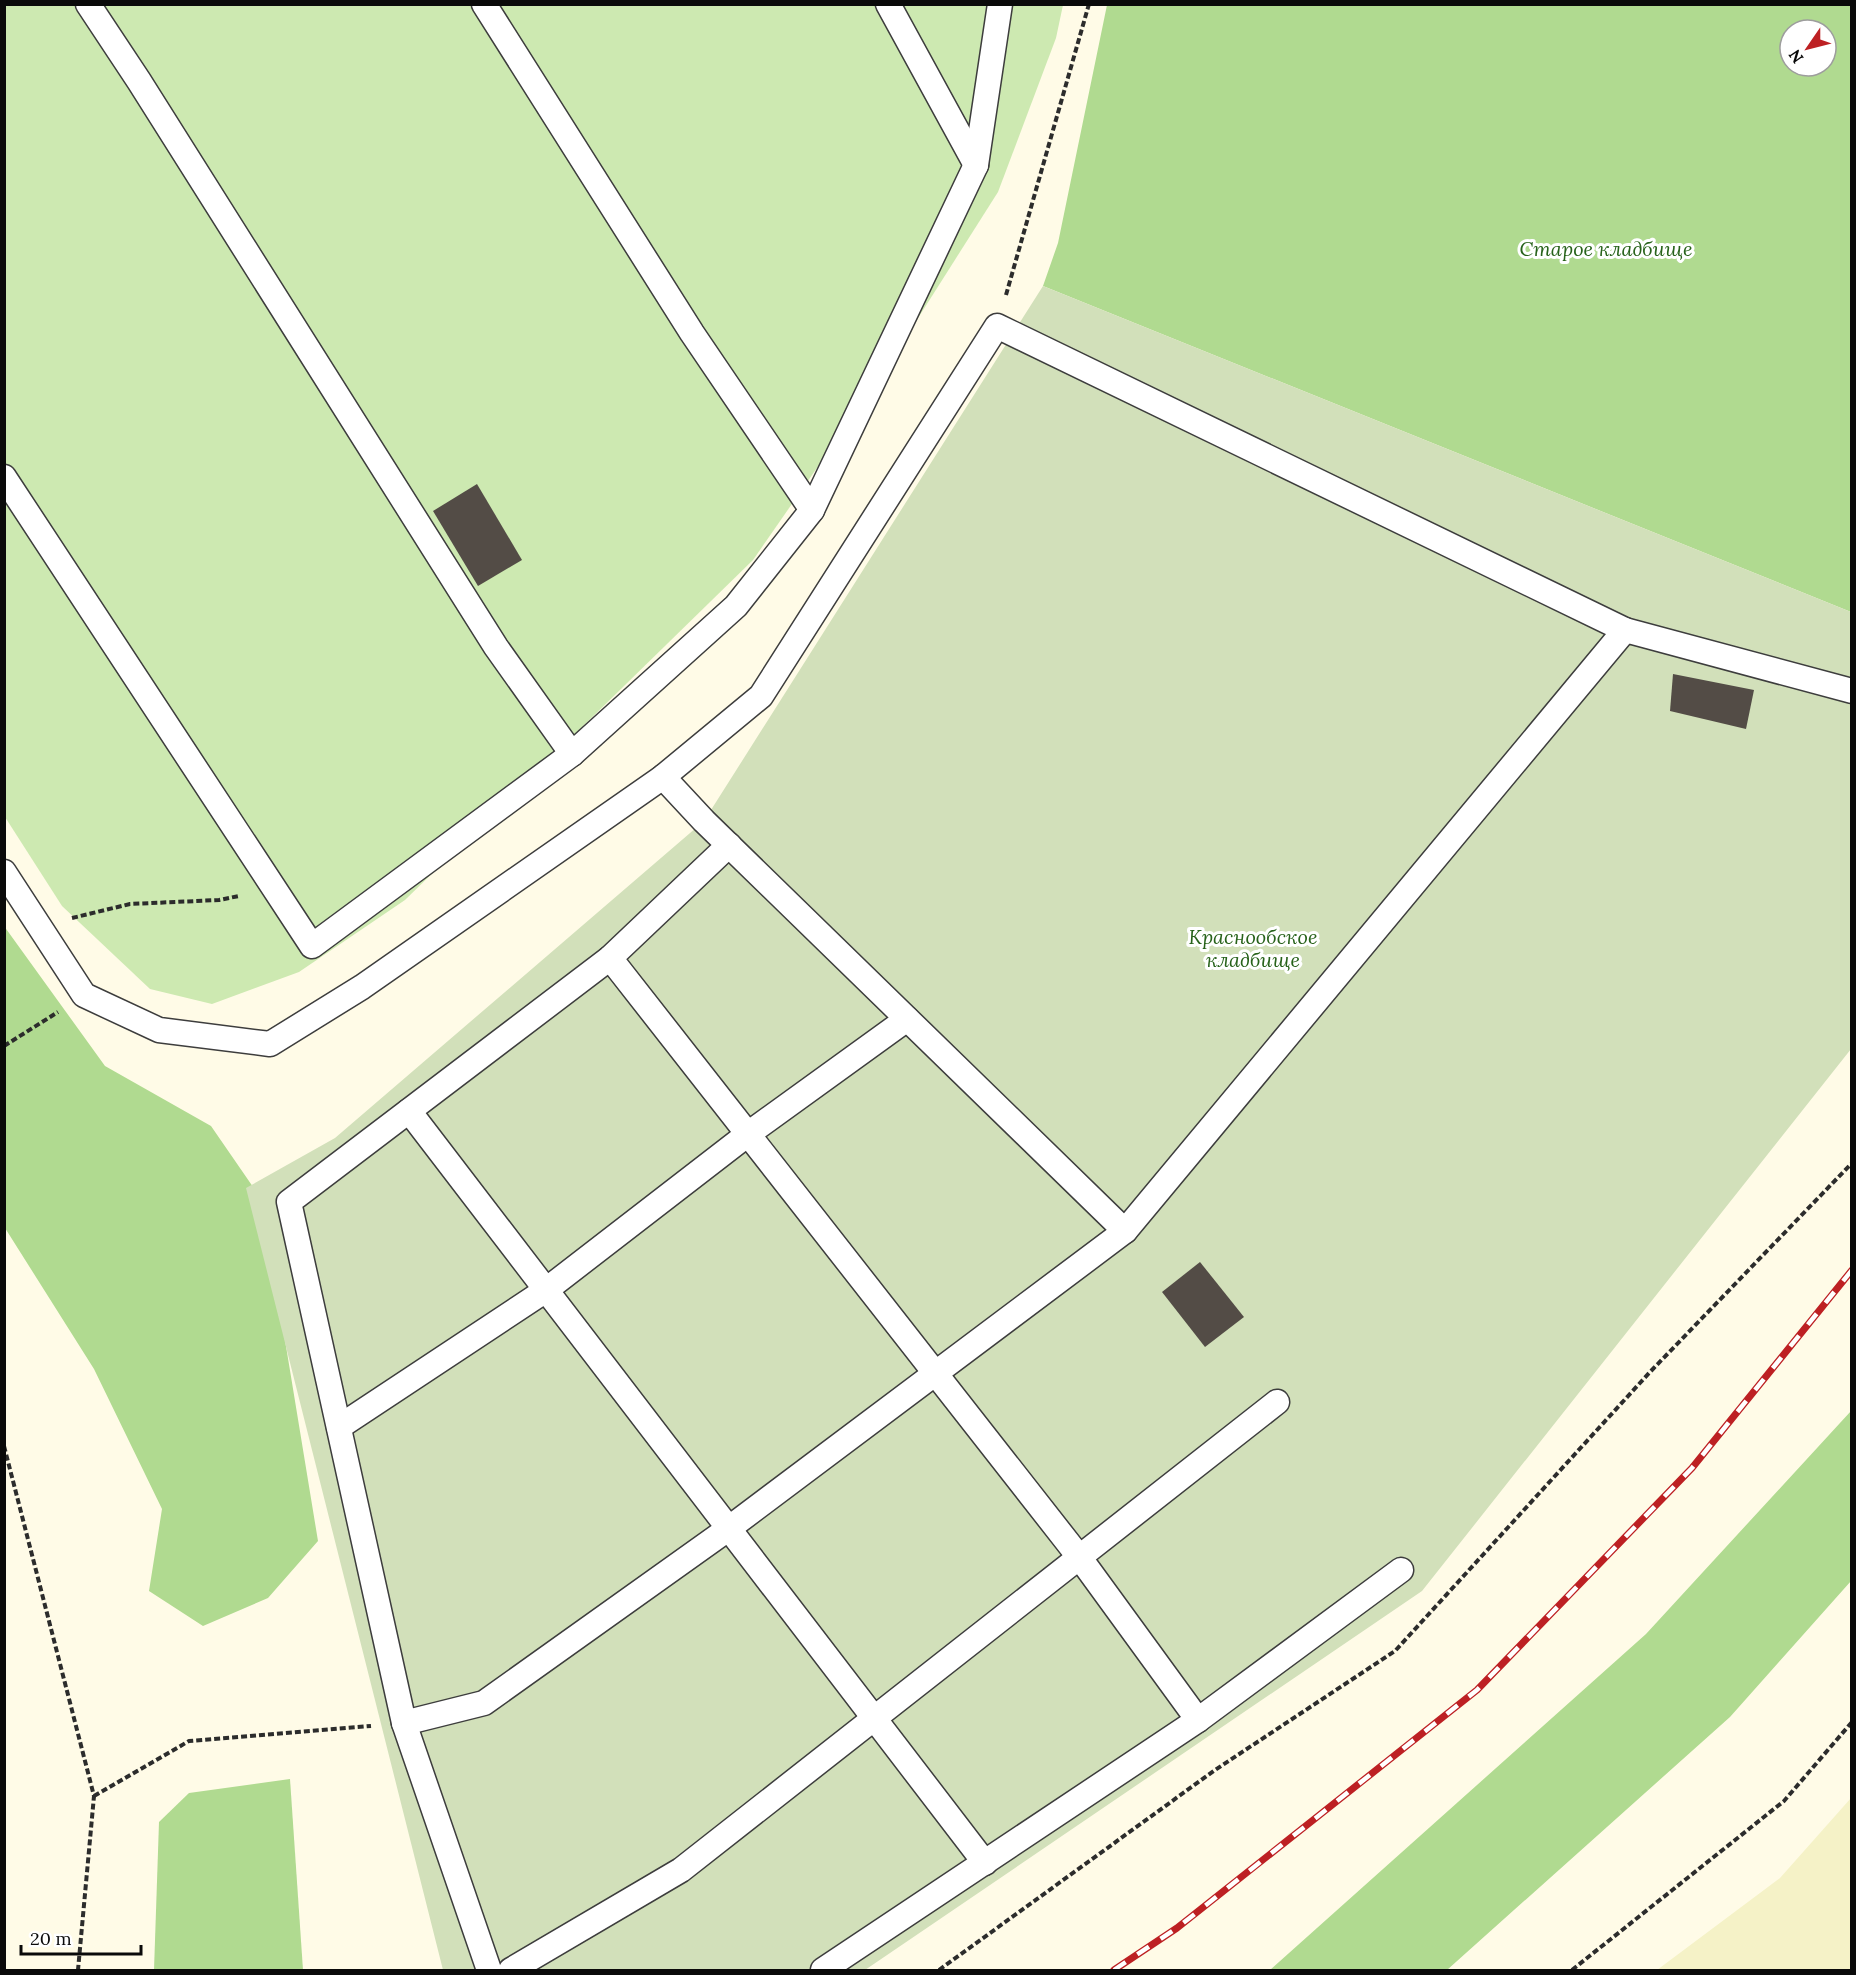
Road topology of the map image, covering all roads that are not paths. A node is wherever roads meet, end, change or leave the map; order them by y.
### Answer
1 (88, 4) edge
2 (483, 4) edge
3 (888, 4) edge
4 (1000, 4) edge
5 (976, 165) junction
6 (4, 477) edge
7 (812, 510) junction
8 (1625, 630) junction
9 (1851, 691) edge
10 (572, 754) junction
11 (663, 777) junction
12 (729, 845) junction
13 (4, 872) edge
14 (610, 958) junction
15 (907, 1018) junction
16 (409, 1111) junction
17 (748, 1134) junction
18 (1125, 1231) junction
19 (546, 1290) junction
20 (935, 1373) junction
21 (1277, 1402) dead end
22 (339, 1427) junction
23 (728, 1529) junction
24 (1080, 1558) junction
25 (1401, 1570) dead end
26 (873, 1718) junction
27 (1198, 1720) junction
28 (404, 1724) junction
29 (985, 1863) junction
30 (489, 1971) edge
31 (511, 1971) edge
32 (823, 1971) edge

1 - 10 lane
2 - 7 lane
3 - 5 lane
4 - 5 lane
5 - 7 lane
6 - 10 lane
7 - 10 lane
8 - 9 lane
8 - 11 lane
8 - 18 lane
11 - 12 lane
11 - 13 lane
12 - 14 lane
12 - 15 lane
14 - 16 lane
14 - 17 lane
15 - 17 lane
15 - 18 lane
16 - 19 lane
16 - 22 lane
17 - 19 lane
17 - 20 lane
18 - 20 lane
19 - 22 lane
19 - 23 lane
20 - 23 lane
20 - 24 lane
21 - 24 lane
22 - 28 lane
23 - 26 lane
23 - 28 lane
24 - 26 lane
24 - 27 lane
25 - 27 lane
26 - 29 lane
26 - 31 lane
27 - 29 lane
28 - 30 lane
29 - 32 lane

